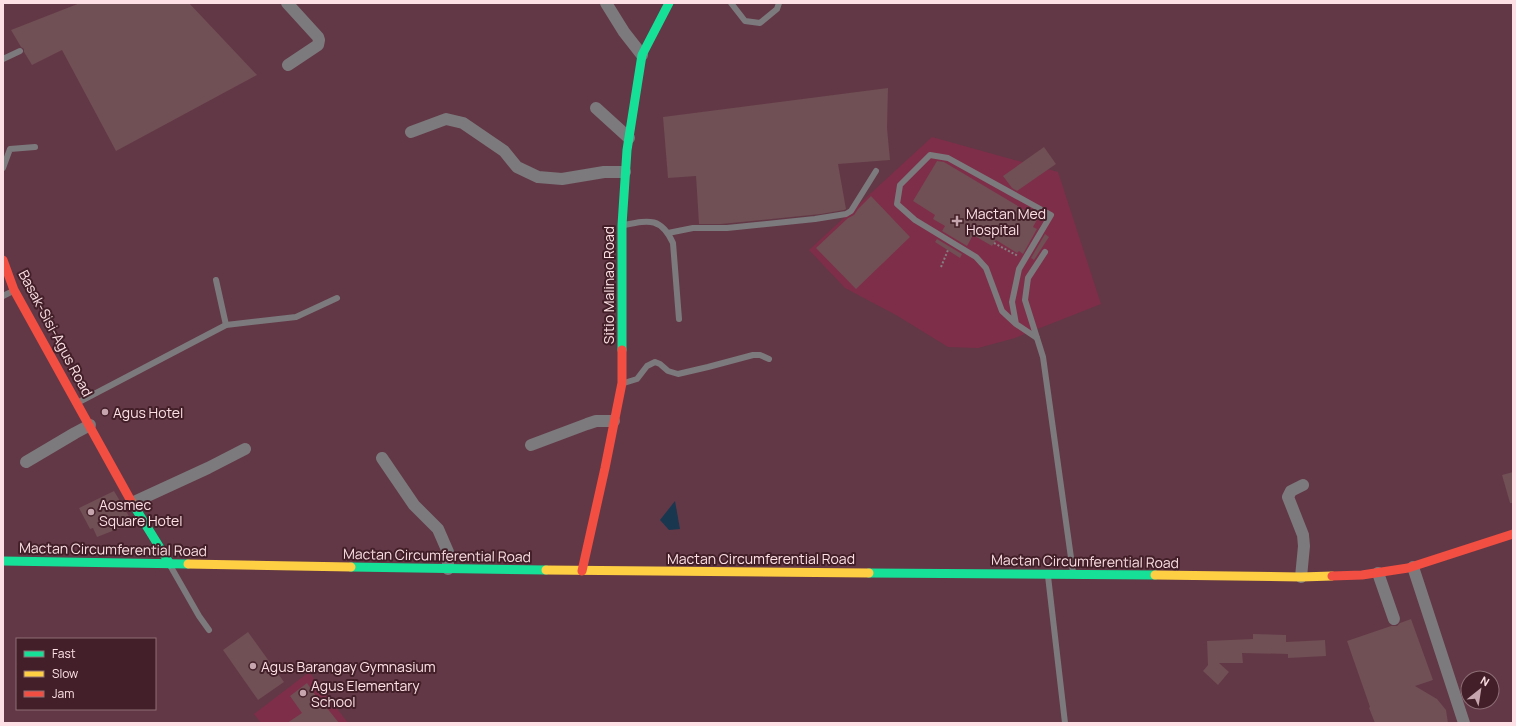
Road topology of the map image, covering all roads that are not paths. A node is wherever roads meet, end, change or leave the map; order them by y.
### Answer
1 (287, 3) edge
2 (606, 3) edge
3 (669, 3) edge
4 (731, 3) edge
5 (779, 3) edge
6 (20, 51) dead end
7 (642, 55) junction
8 (3, 59) edge
9 (288, 65) dead end
10 (596, 108) dead end
11 (411, 132) dead end
12 (629, 138) junction
13 (34, 147) dead end
14 (3, 168) edge
15 (876, 171) dead end
16 (625, 172) junction
17 (622, 225) junction
18 (668, 233) junction
19 (1045, 252) dead end
20 (3, 260) edge
21 (216, 280) dead end
22 (14, 290) junction
23 (3, 296) edge
24 (337, 298) dead end
25 (679, 319) dead end
26 (1016, 324) junction
27 (226, 325) junction
28 (1037, 338) junction
29 (769, 358) dead end
30 (622, 383) junction
31 (77, 403) junction
32 (614, 421) junction
33 (90, 425) junction
34 (531, 445) dead end
35 (245, 449) dead end
36 (382, 458) dead end
37 (26, 462) dead end
38 (1303, 484) dead end
39 (132, 503) junction
40 (1513, 534) edge
41 (3, 561) edge
42 (170, 564) junction
43 (1413, 567) junction
44 (448, 569) junction
45 (582, 571) junction
46 (1378, 573) junction
47 (1047, 574) junction
48 (1073, 574) junction
49 (1301, 577) junction
50 (1394, 619) dead end
51 (209, 630) dead end
52 (1065, 723) edge
53 (1464, 723) edge

1 - 9 street
2 - 7 street
3 - 7 main road, Sitio Malinao Road
4 - 5 lane
6 - 8 lane
7 - 12 main road, Sitio Malinao Road
10 - 12 street
11 - 16 street
12 - 16 main road, Sitio Malinao Road
13 - 14 lane
15 - 18 lane
16 - 17 main road, Sitio Malinao Road
17 - 18 lane
17 - 30 main road, Sitio Malinao Road
18 - 25 lane
19 - 28 lane
20 - 22 main road, Basak-Sisi-Agus Road
21 - 27 lane
22 - 23 lane
22 - 31 main road, Basak-Sisi-Agus Road
24 - 27 lane
26 - 26 lane
26 - 28 lane
27 - 31 lane
28 - 48 lane
29 - 30 lane
30 - 32 main road, Sitio Malinao Road
31 - 33 main road, Basak-Sisi-Agus Road
32 - 34 street
32 - 45 main road, Sitio Malinao Road
33 - 37 street
33 - 39 main road, Basak-Sisi-Agus Road
35 - 39 street
36 - 44 street
38 - 49 street
39 - 42 main road, Basak-Sisi-Agus Road
40 - 43 main road, Mactan Circumferential Road
41 - 42 main road, Mactan Circumferential Road
42 - 44 main road, Mactan Circumferential Road
42 - 51 lane
43 - 46 main road, Mactan Circumferential Road
43 - 53 street
44 - 45 main road, Mactan Circumferential Road
45 - 47 main road, Mactan Circumferential Road
46 - 49 main road, Mactan Circumferential Road
46 - 50 street
47 - 48 main road, Mactan Circumferential Road
47 - 52 lane
48 - 49 main road, Mactan Circumferential Road

